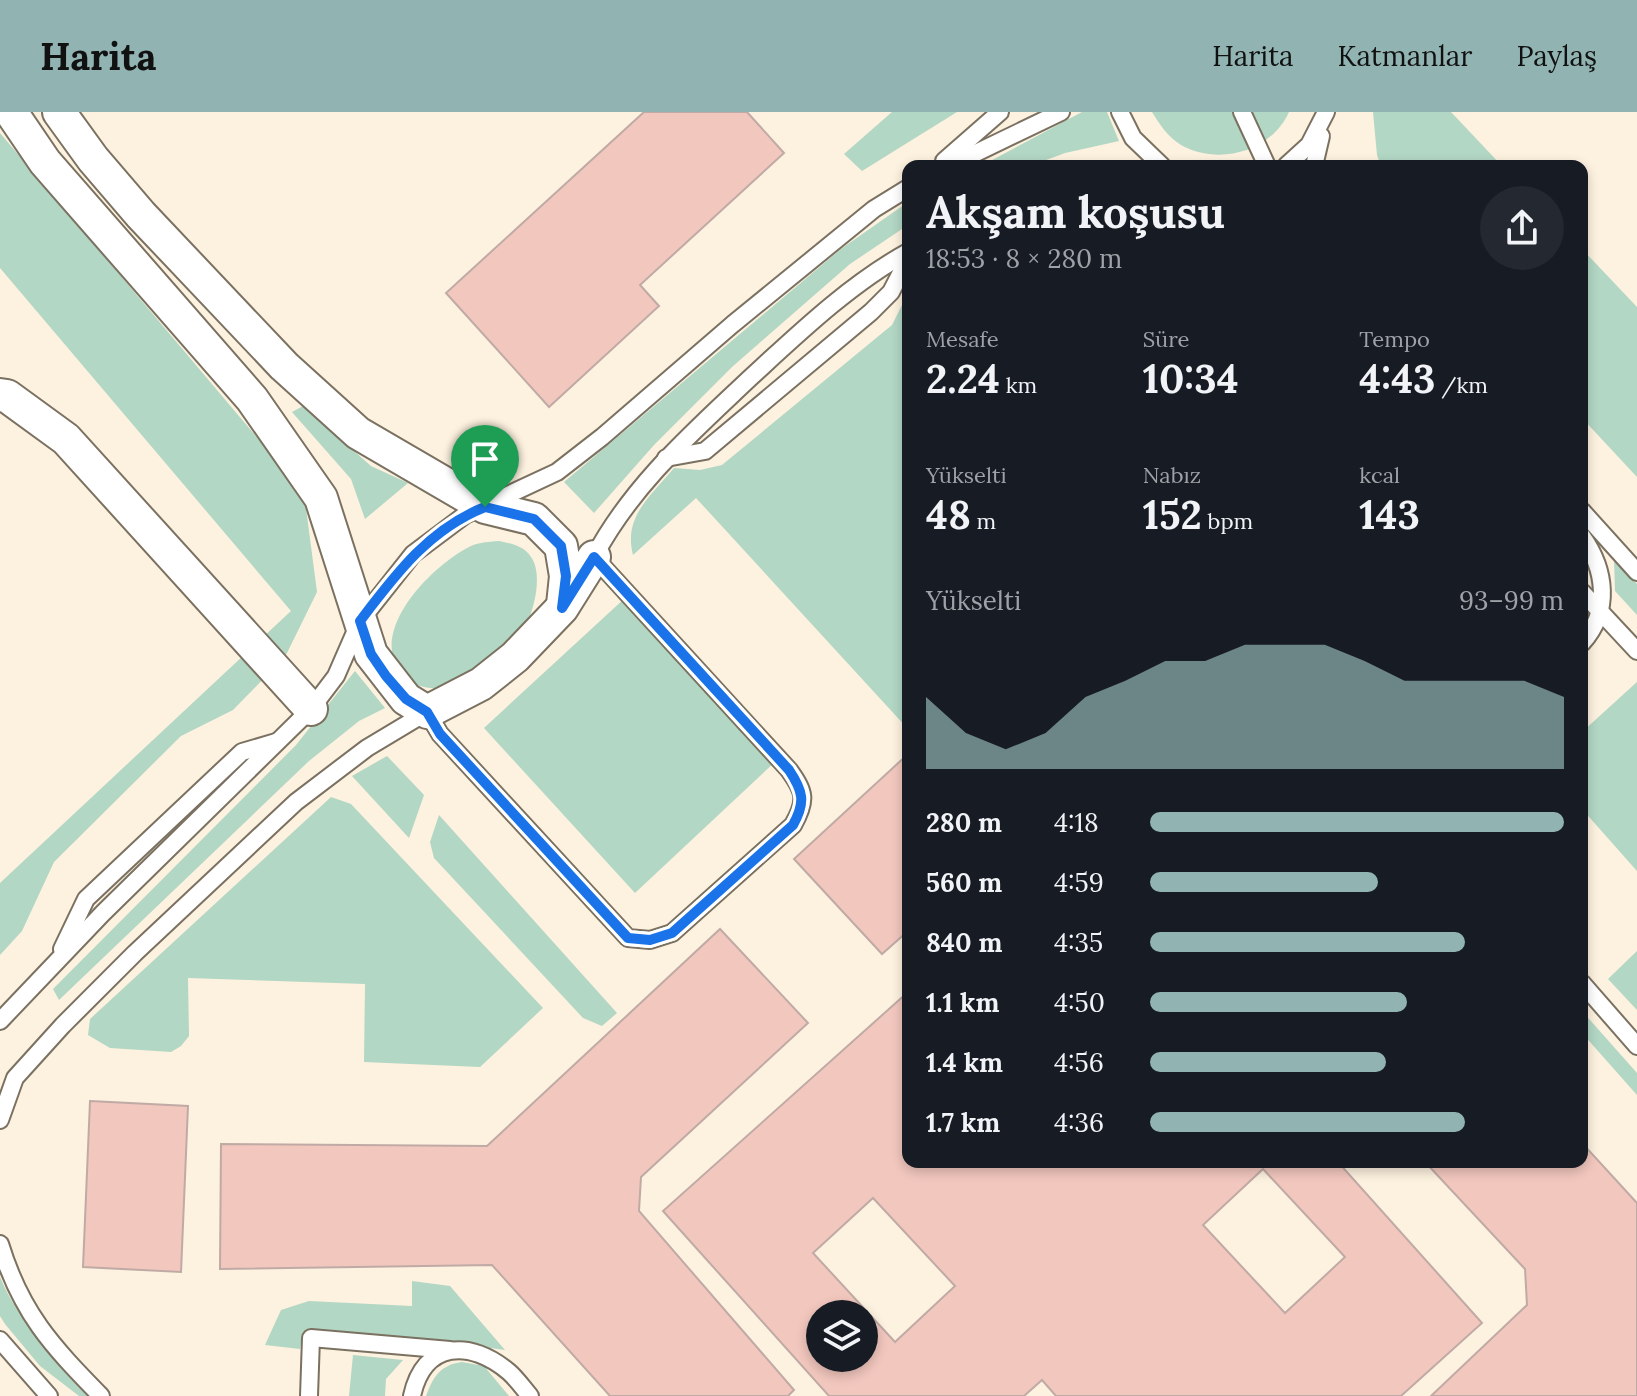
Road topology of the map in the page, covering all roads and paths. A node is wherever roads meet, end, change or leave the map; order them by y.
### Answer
1 (11, 112) edge
2 (59, 112) edge
3 (1000, 112) edge
4 (1061, 112) edge
5 (1120, 112) edge
6 (1242, 112) edge
7 (1326, 113) edge
8 (946, 160) edge
9 (961, 160) edge
10 (1156, 160) edge
11 (1264, 160) edge
12 (1293, 160) edge
13 (1315, 160) edge
14 (902, 192) edge
15 (902, 256) edge
16 (902, 271) edge
17 (0, 395) edge
18 (666, 458) junction
19 (485, 507) junction
20 (1588, 518) edge
21 (1588, 549) edge
22 (594, 557) junction
23 (1637, 572) edge
24 (1588, 599) edge
25 (562, 608) junction
26 (1599, 611) junction
27 (360, 621) junction
28 (1588, 636) edge
29 (1637, 651) edge
30 (311, 709) junction
31 (427, 712) junction
32 (1588, 990) edge
33 (0, 1021) edge
34 (1637, 1046) edge
35 (0, 1120) edge
36 (0, 1244) edge
37 (0, 1340) edge
38 (450, 1350) junction
39 (49, 1396) edge
40 (101, 1396) edge
41 (309, 1396) edge
42 (412, 1396) edge
43 (530, 1396) edge

1 - 27 street
2 - 19 street
3 - 8 lane
4 - 9 lane
5 - 10 lane
6 - 11 lane
7 - 12 lane
7 - 13 lane
14 - 19 lane
15 - 18 lane
16 - 18 lane
17 - 30 street
18 - 22 lane
19 - 25 street
19 - 27 lane
20 - 23 lane
21 - 26 lane
22 - 25 street
22 - 31 lane
24 - 26 lane
25 - 31 street
26 - 28 lane
26 - 29 lane
27 - 30 lane
27 - 31 street
30 - 33 lane
31 - 35 lane
32 - 34 lane
36 - 40 lane
37 - 39 lane
38 - 41 lane
38 - 42 lane
38 - 43 lane

